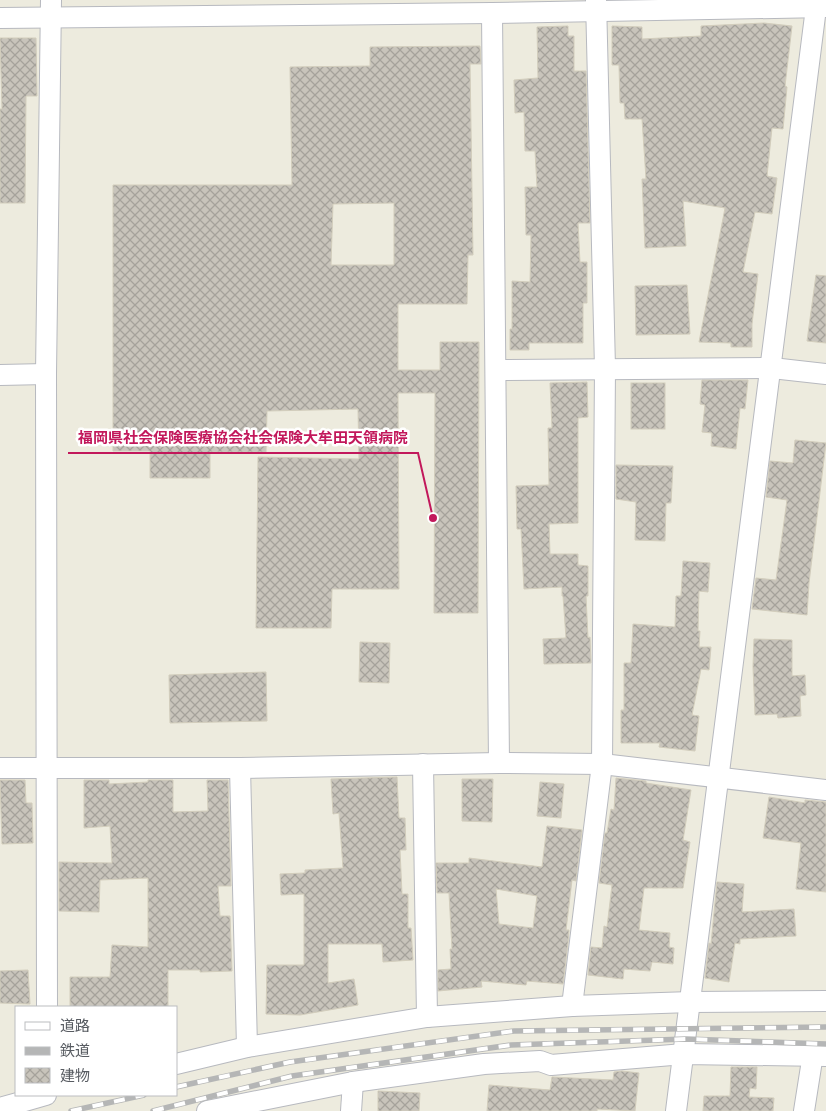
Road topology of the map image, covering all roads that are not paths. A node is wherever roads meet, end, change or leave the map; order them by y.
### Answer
1 (819, 5) edge
2 (596, 6) edge
3 (420, 7) edge
4 (51, 8) edge
5 (492, 13) junction
6 (0, 18) edge
7 (605, 368) junction
8 (772, 368) junction
9 (496, 370) junction
10 (46, 374) junction
11 (826, 374) edge
12 (0, 375) edge
13 (499, 763) junction
14 (423, 764) junction
15 (602, 764) junction
16 (46, 767) junction
17 (0, 768) edge
18 (240, 768) junction
19 (717, 777) junction
20 (826, 790) edge
21 (826, 1001) edge
22 (691, 1002) junction
23 (47, 1006) edge
24 (572, 1006) junction
25 (427, 1017) junction
26 (246, 1047) junction
27 (684, 1054) junction
28 (819, 1055) edge
29 (178, 1064) edge
30 (353, 1082) junction
31 (42, 1096) edge
32 (46, 1096) edge
33 (0, 1108) edge
34 (46, 1111) edge
35 (207, 1111) edge
36 (351, 1111) edge
37 (676, 1111) edge
38 (804, 1111) edge

1 - 2 street
1 - 8 street
2 - 5 street
2 - 7 street
3 - 4 street
3 - 5 street
4 - 6 street
4 - 10 street
5 - 9 street
7 - 8 street
7 - 9 street
7 - 15 street
8 - 11 street
8 - 19 street
9 - 13 street
10 - 12 street
10 - 16 street
13 - 14 street
13 - 15 street
14 - 18 street
14 - 25 street
15 - 19 street
15 - 24 street
16 - 17 street
16 - 18 street
16 - 23 street
18 - 26 street
19 - 20 street
19 - 22 street
21 - 22 street
22 - 24 street
22 - 27 street
24 - 25 street
25 - 26 street
26 - 29 street
27 - 28 street
27 - 30 street
27 - 37 street
28 - 38 street
30 - 35 street
30 - 36 street
31 - 33 street
32 - 34 street

